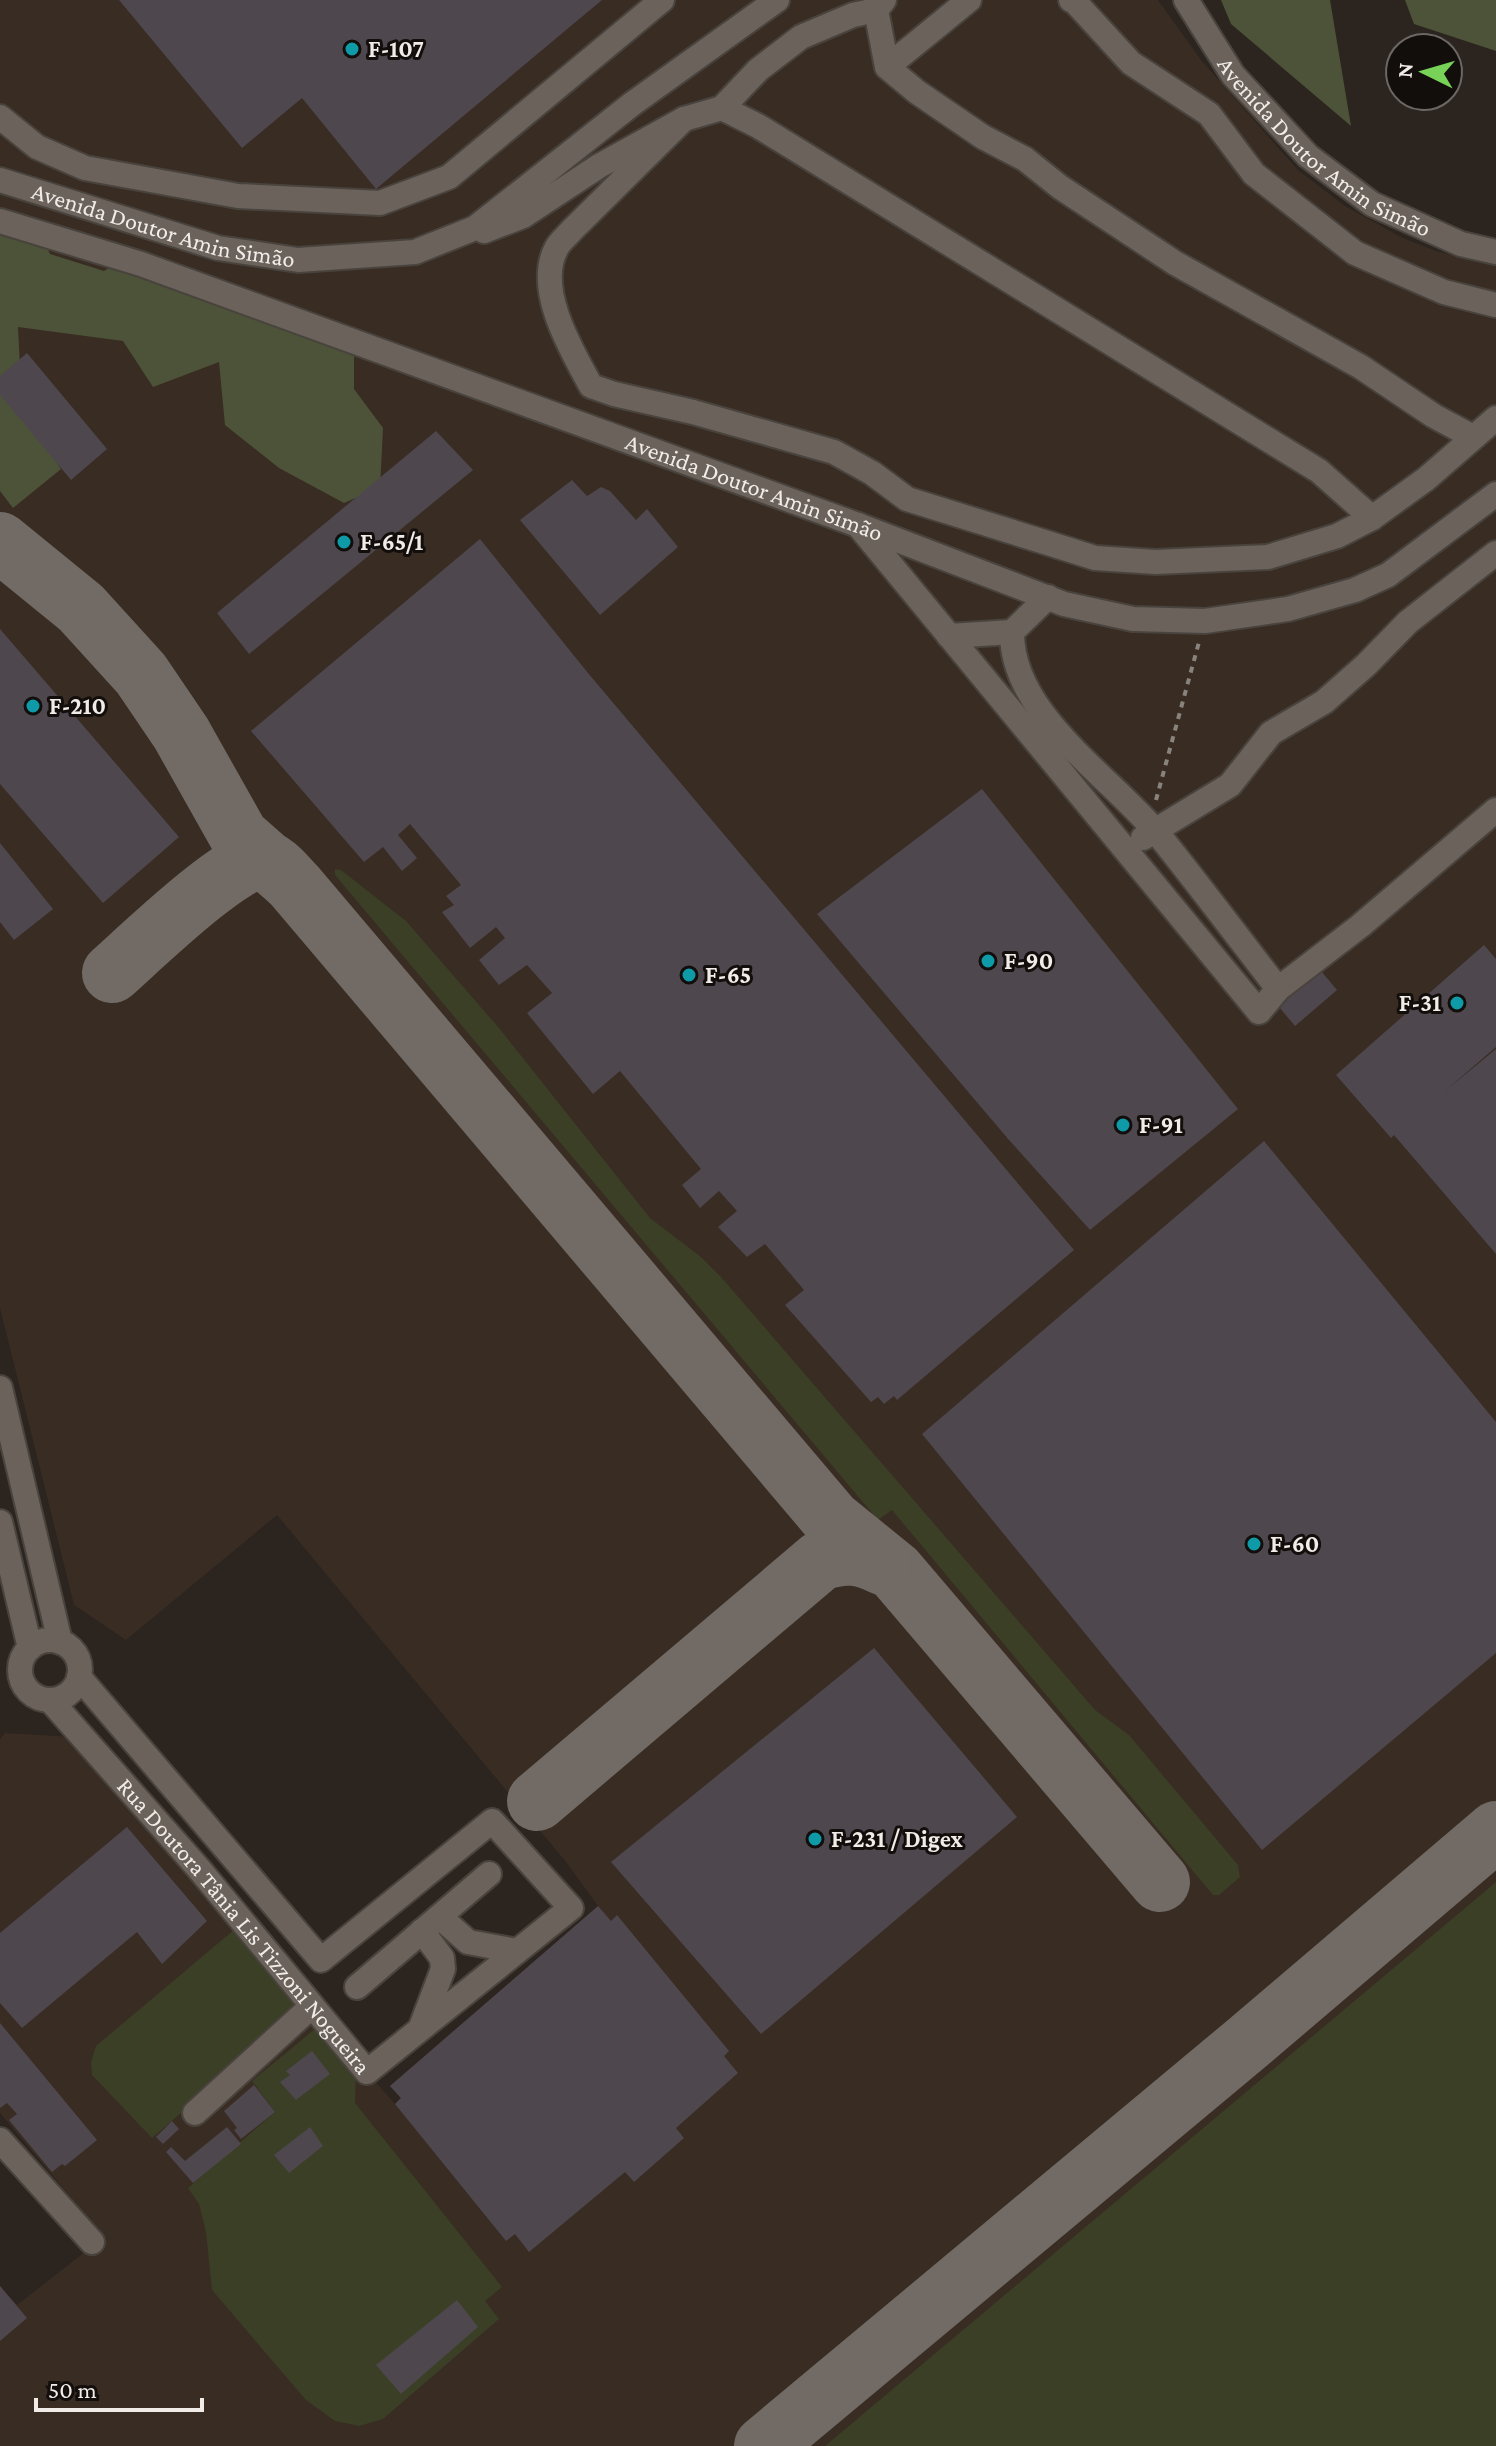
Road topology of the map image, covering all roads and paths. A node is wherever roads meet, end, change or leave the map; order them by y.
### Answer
1 (662, 0) edge
2 (777, 0) edge
3 (969, 0) edge
4 (1071, 0) edge
5 (1186, 0) edge
6 (880, 5) edge
7 (887, 67) junction
8 (722, 108) junction
9 (0, 117) edge
10 (684, 119) junction
11 (0, 180) edge
12 (0, 221) edge
13 (468, 231) junction
14 (1496, 252) edge
15 (1496, 305) edge
16 (1496, 418) edge
17 (1473, 437) junction
18 (1496, 494) edge
19 (1372, 518) junction
20 (858, 525) junction
21 (1496, 553) edge
22 (1048, 597) junction
23 (1205, 621) junction
24 (1012, 632) junction
25 (949, 636) junction
26 (1496, 810) edge
27 (1153, 829) junction
28 (1124, 848) junction
29 (1278, 989) junction
30 (0, 1388) edge
31 (0, 1522) edge
32 (60, 1642) junction
33 (30, 1648) junction
34 (79, 1677) junction
35 (50, 1700) junction
36 (489, 1874) dead end
37 (431, 1924) junction
38 (517, 1951) junction
39 (357, 1987) dead end
40 (312, 2006) junction
41 (420, 2029) junction
42 (195, 2113) dead end
43 (0, 2140) edge
44 (92, 2242) dead end

1 - 9 street
2 - 13 street, Avenida Doutor Amin Simão
3 - 7 street
4 - 15 street
5 - 14 street, Avenida Doutor Amin Simão
6 - 7 street
6 - 8 street
7 - 17 street
8 - 10 street
8 - 19 street
10 - 13 street
10 - 19 street
11 - 13 street, Avenida Doutor Amin Simão
12 - 20 street, Avenida Doutor Amin Simão
16 - 17 street
17 - 19 street
18 - 23 street, Avenida Doutor Amin Simão
20 - 22 street, Avenida Doutor Amin Simão
20 - 25 street
21 - 27 street
22 - 23 street, Avenida Doutor Amin Simão
22 - 24 street
23 - 27 path
24 - 25 street
24 - 27 street
25 - 28 street
26 - 29 street
27 - 28 street
27 - 29 street
28 - 29 street
30 - 32 street, Rua Doutora Tânia Lis Tizzoni Nogueira
31 - 33 street, Rua Doutora Tânia Lis Tizzoni Nogueira
32 - 33 street
32 - 34 street, Rua Doutora Tânia Lis Tizzoni Nogueira
33 - 35 street, Rua Doutora Tânia Lis Tizzoni Nogueira
34 - 35 street
34 - 38 street, Rua Doutora Tânia Lis Tizzoni Nogueira
35 - 40 street, Rua Doutora Tânia Lis Tizzoni Nogueira
36 - 37 street
37 - 38 street
37 - 39 street
37 - 41 street
38 - 41 street, Rua Doutora Tânia Lis Tizzoni Nogueira
40 - 41 street, Rua Doutora Tânia Lis Tizzoni Nogueira
40 - 42 street
43 - 44 street

